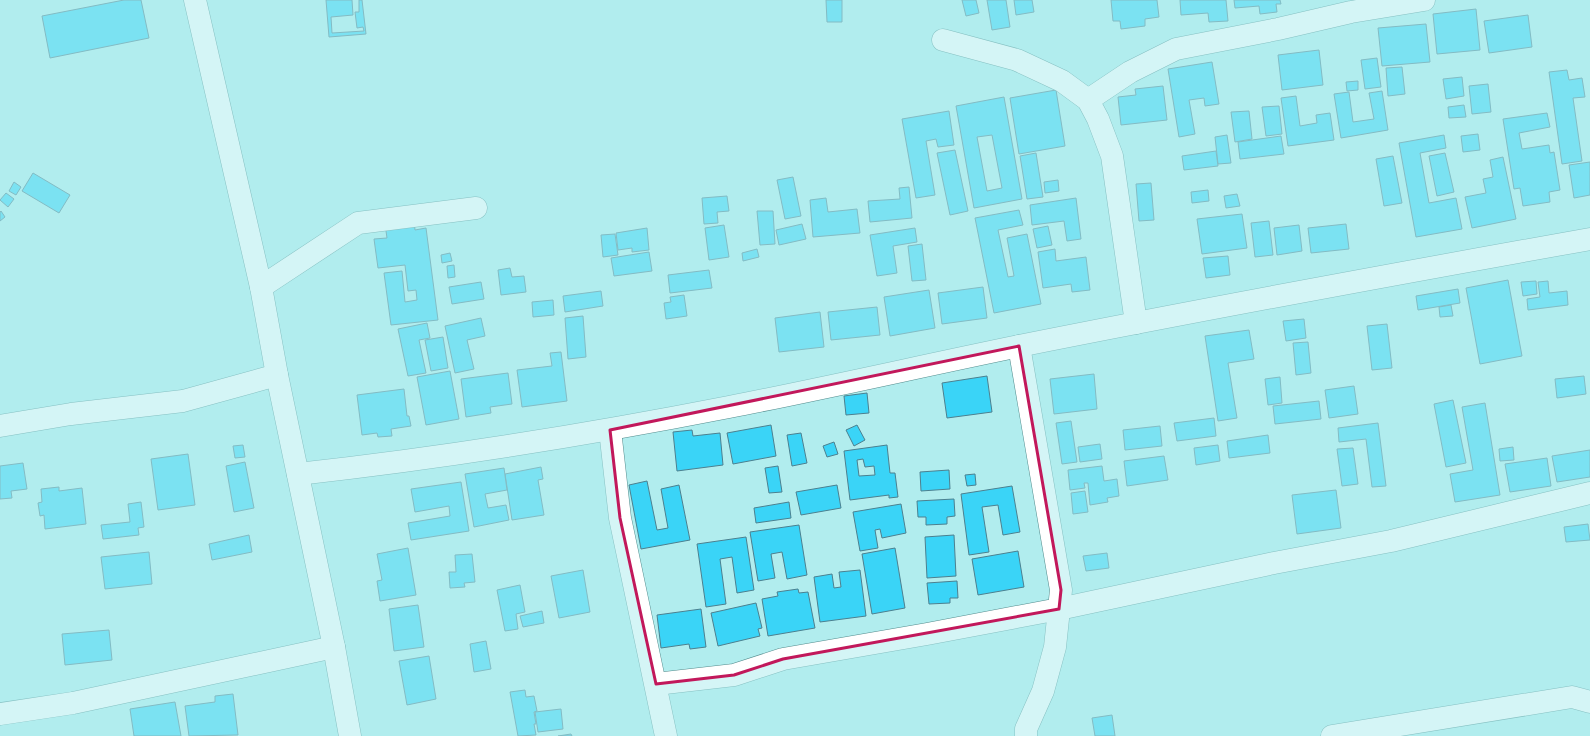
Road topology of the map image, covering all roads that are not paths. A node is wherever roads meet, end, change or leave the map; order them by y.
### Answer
1 (195, 0) edge
2 (1424, 0) edge
3 (943, 40) dead end
4 (1088, 100) junction
5 (476, 208) dead end
6 (1590, 239) edge
7 (261, 287) junction
8 (1136, 323) junction
9 (1019, 346) junction
10 (277, 375) junction
11 (0, 426) edge
12 (610, 430) junction
13 (298, 474) junction
14 (1590, 493) edge
15 (1059, 609) junction
16 (334, 647) junction
17 (656, 684) junction
18 (1590, 702) edge
19 (0, 714) edge
20 (350, 736) edge
21 (666, 736) edge
22 (1026, 736) edge
23 (1332, 736) edge

1 - 7 street
2 - 4 street
3 - 4 street
4 - 8 street
5 - 7 street
6 - 8 street
7 - 10 street
8 - 9 street
9 - 12 street
9 - 15 street
10 - 11 street
10 - 13 street
12 - 13 street
12 - 17 street
13 - 16 street
14 - 15 street
15 - 17 street
15 - 22 street
16 - 19 street
16 - 20 street
17 - 21 street
18 - 23 street

